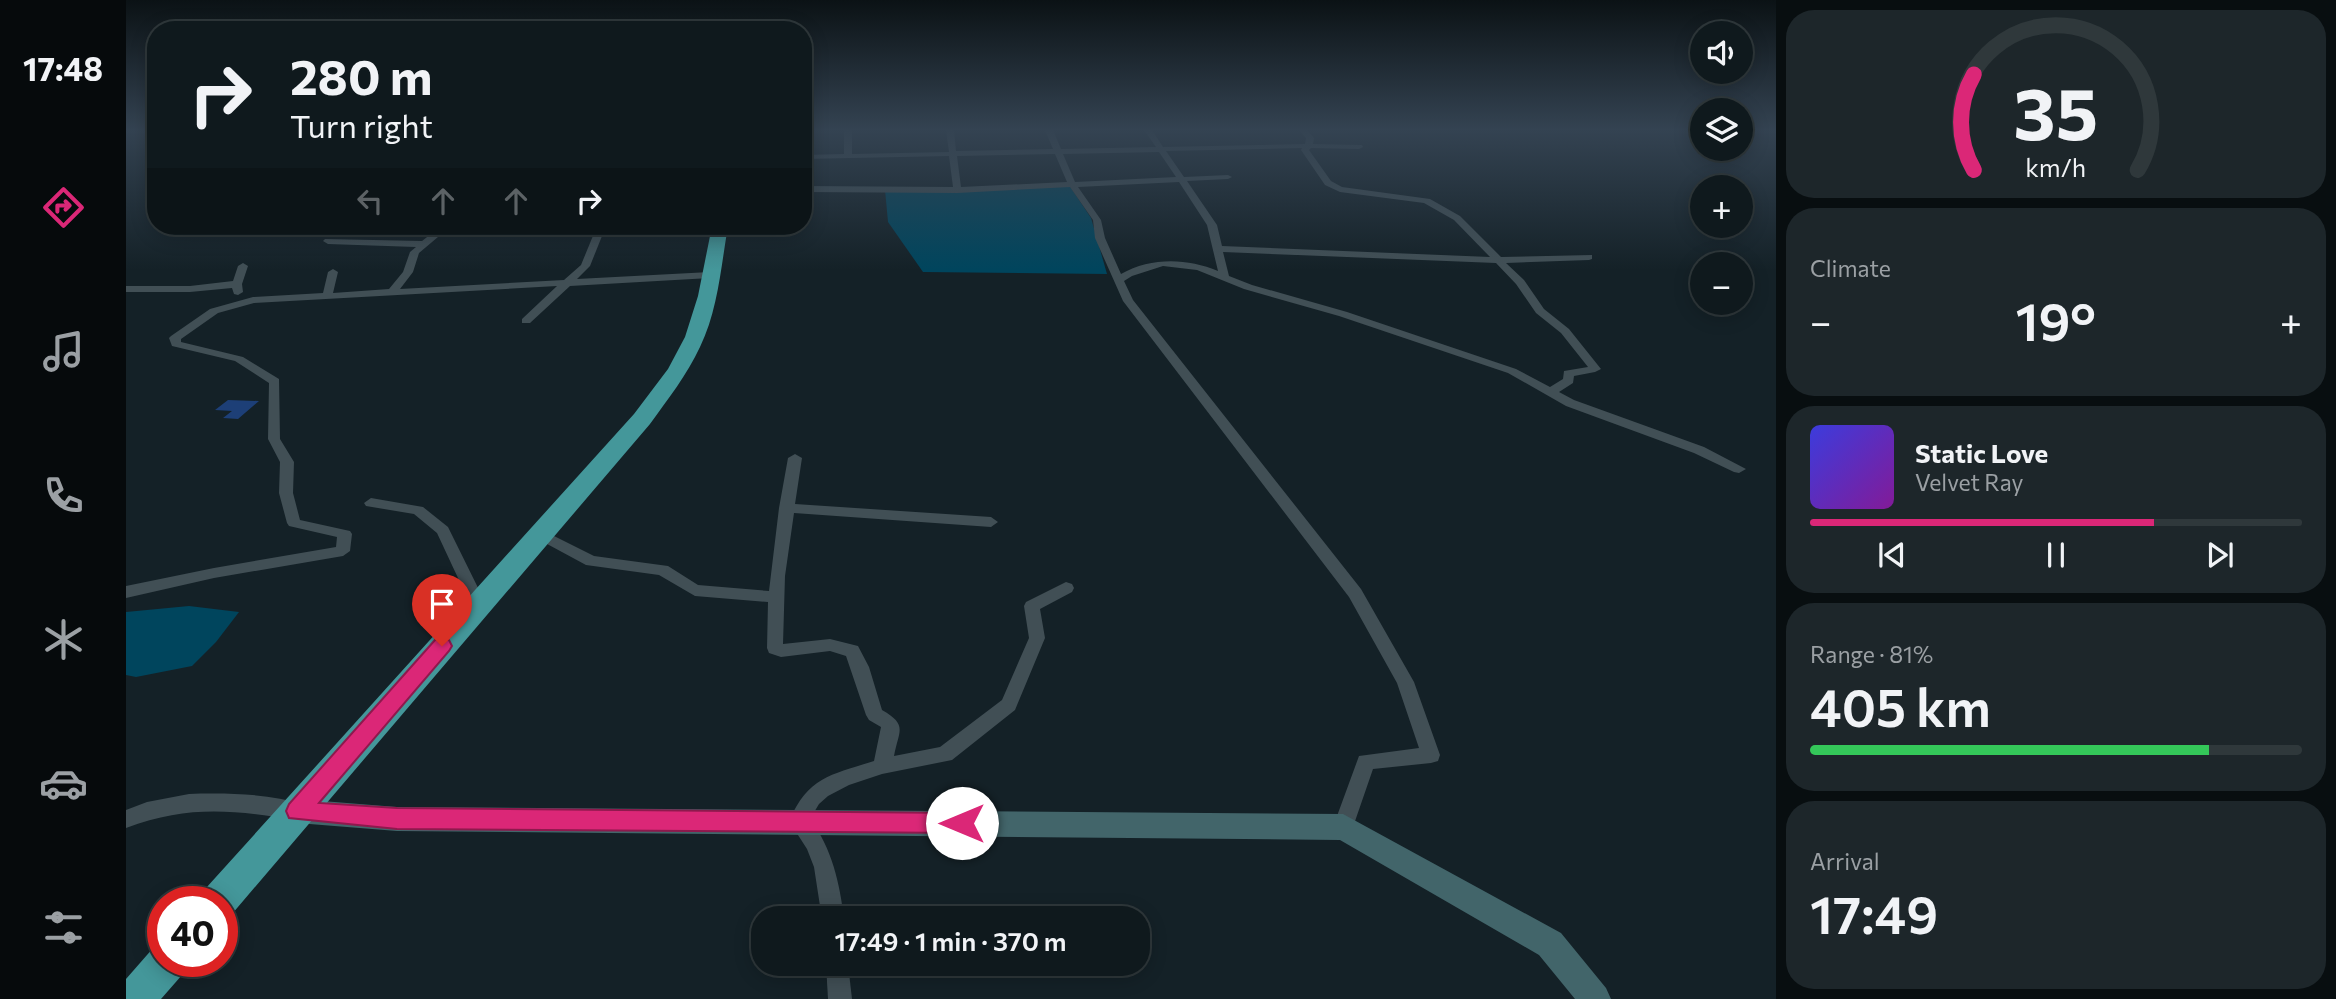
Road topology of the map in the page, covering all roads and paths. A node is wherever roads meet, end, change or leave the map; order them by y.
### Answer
1 (956, 177) edge
2 (1068, 177) edge
3 (1178, 177) edge
4 (1228, 177) dead end
5 (1324, 177) edge
6 (1180, 180) junction
7 (1071, 183) junction
8 (812, 189) edge
9 (957, 190) junction
10 (436, 235) edge
11 (597, 235) edge
12 (718, 235) edge
13 (328, 241) dead end
14 (425, 244) junction
15 (1220, 249) junction
16 (1589, 257) dead end
17 (1497, 260) junction
18 (243, 266) dead end
19 (333, 272) dead end
20 (710, 275) junction
21 (1224, 276) junction
22 (570, 281) junction
23 (1118, 281) junction
24 (237, 284) junction
25 (126, 289) edge
26 (391, 294) junction
27 (327, 296) junction
28 (240, 302) junction
29 (526, 321) dead end
30 (1551, 392) junction
31 (795, 458) dead end
32 (1740, 469) dead end
33 (371, 503) dead end
34 (786, 508) junction
35 (991, 522) dead end
36 (541, 535) junction
37 (1066, 588) dead end
38 (126, 592) edge
39 (776, 597) junction
40 (478, 604) junction
41 (882, 766) junction
42 (297, 811) junction
43 (126, 819) edge
44 (799, 821) junction
45 (1343, 827) junction
46 (232, 886) edge
47 (831, 906) edge
48 (838, 976) edge
49 (154, 977) edge
50 (135, 999) edge
51 (840, 999) edge
52 (1595, 999) edge

1 - 9 street
2 - 7 street
3 - 6 street
4 - 6 street
5 - 17 street
6 - 7 street
6 - 15 street
7 - 9 street
7 - 23 street
8 - 9 street
10 - 14 street
11 - 22 street
12 - 20 highway
13 - 14 street
14 - 26 street
15 - 17 street
15 - 21 street
16 - 17 street
17 - 30 street
18 - 24 street
19 - 27 street
20 - 22 street
20 - 36 highway
21 - 23 street
21 - 30 street
22 - 26 street
22 - 29 street
23 - 45 street
24 - 25 street
24 - 28 street
26 - 27 street
27 - 28 street
28 - 38 street
30 - 32 street
31 - 34 street
33 - 40 street
34 - 35 street
34 - 39 street
36 - 39 street
36 - 40 highway
37 - 41 street
39 - 41 street
40 - 42 highway
41 - 44 street
42 - 43 street
42 - 44 street
42 - 46 highway
44 - 45 street
44 - 47 street
45 - 52 street
48 - 51 street
49 - 50 highway

